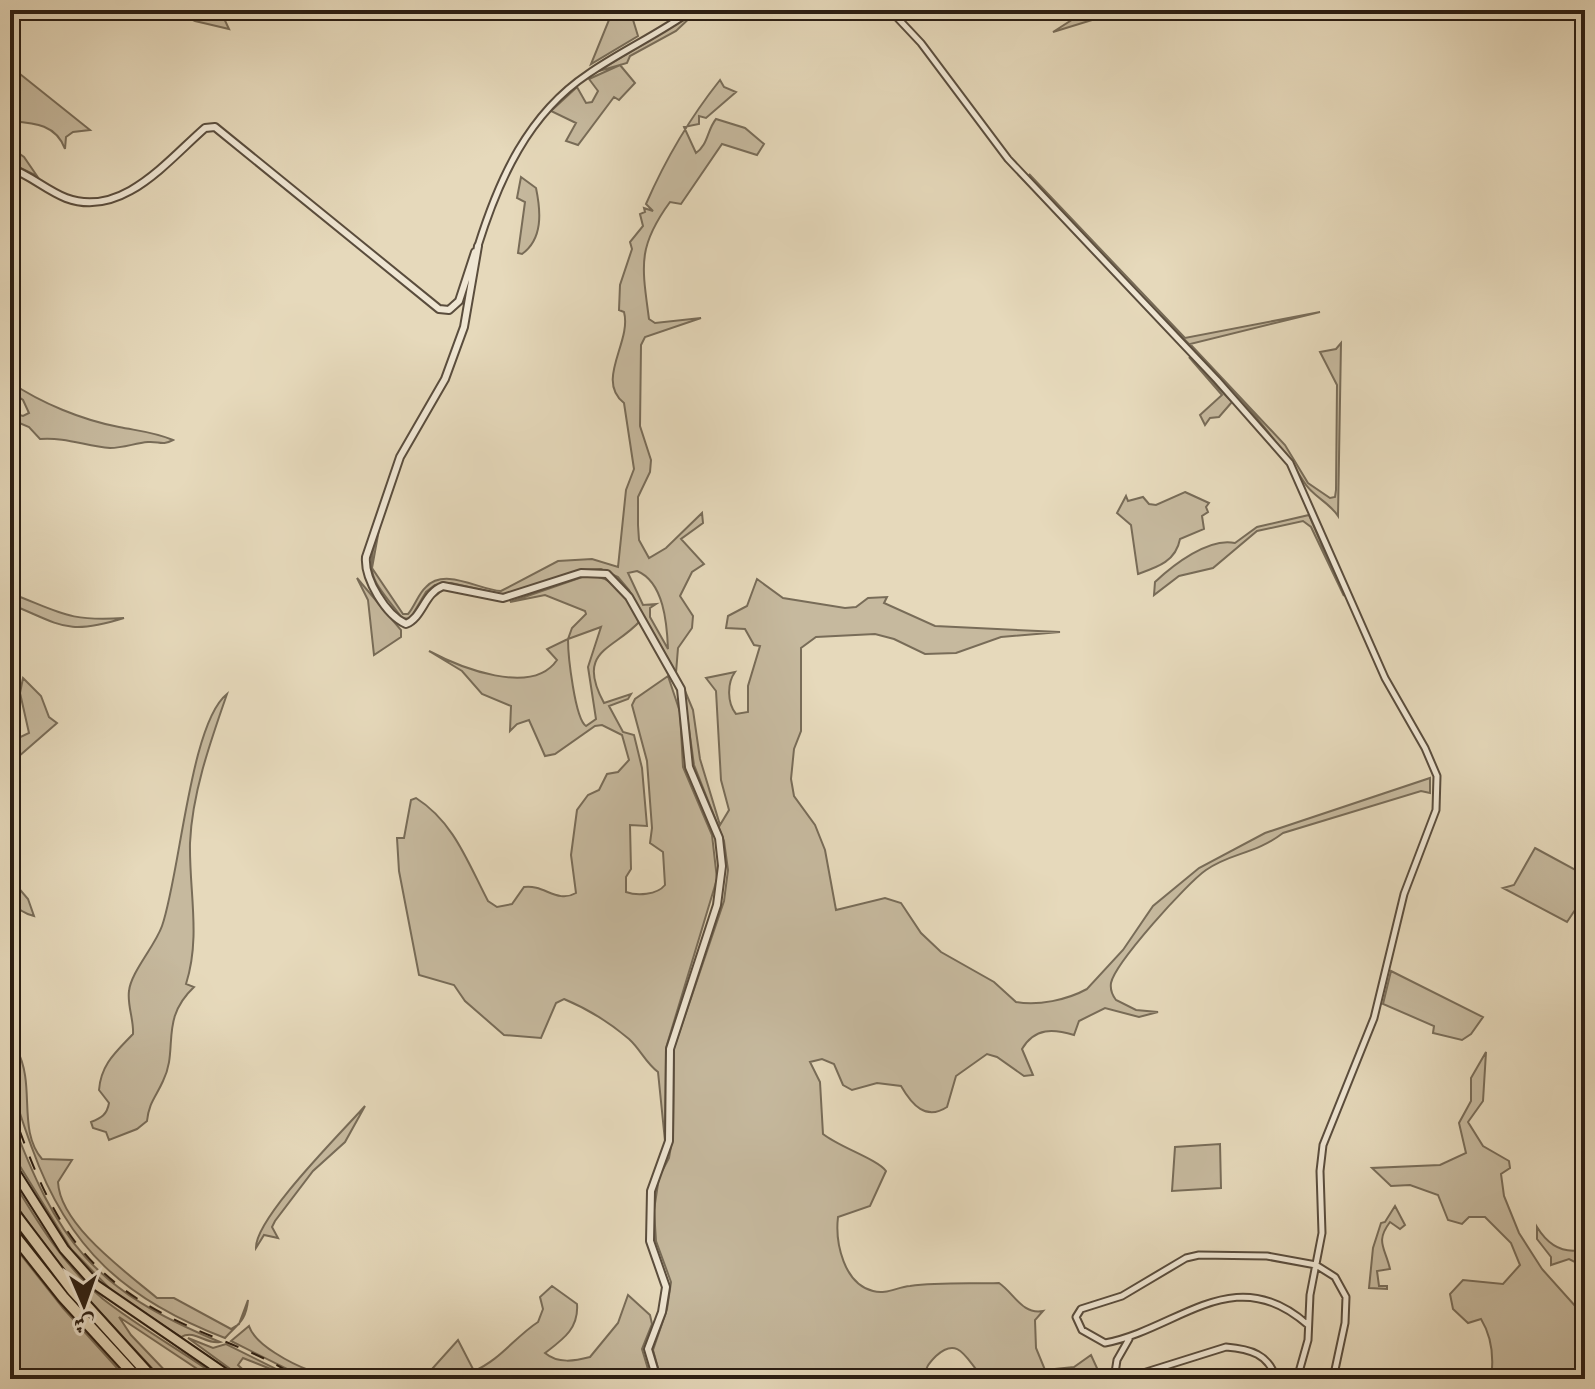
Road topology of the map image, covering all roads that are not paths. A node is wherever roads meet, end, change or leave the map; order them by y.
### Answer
1 (692, 10) edge
2 (890, 10) edge
3 (10, 168) edge
4 (478, 246) junction
5 (10, 1164) edge
6 (10, 1208) edge
7 (10, 1230) edge
8 (1316, 1265) junction
9 (1309, 1325) junction
10 (1129, 1338) junction
11 (138, 1379) edge
12 (153, 1379) edge
13 (233, 1379) edge
14 (657, 1379) edge
15 (1114, 1379) edge
16 (1124, 1379) edge
17 (1276, 1379) edge
18 (1297, 1379) edge
19 (1333, 1379) edge

1 - 4 street
2 - 8 street
3 - 4 street
4 - 14 street
5 - 13 main road
6 - 12 highway
7 - 11 highway
8 - 9 street
8 - 10 street
8 - 19 street
9 - 10 street
9 - 18 street
10 - 15 street
16 - 17 street

